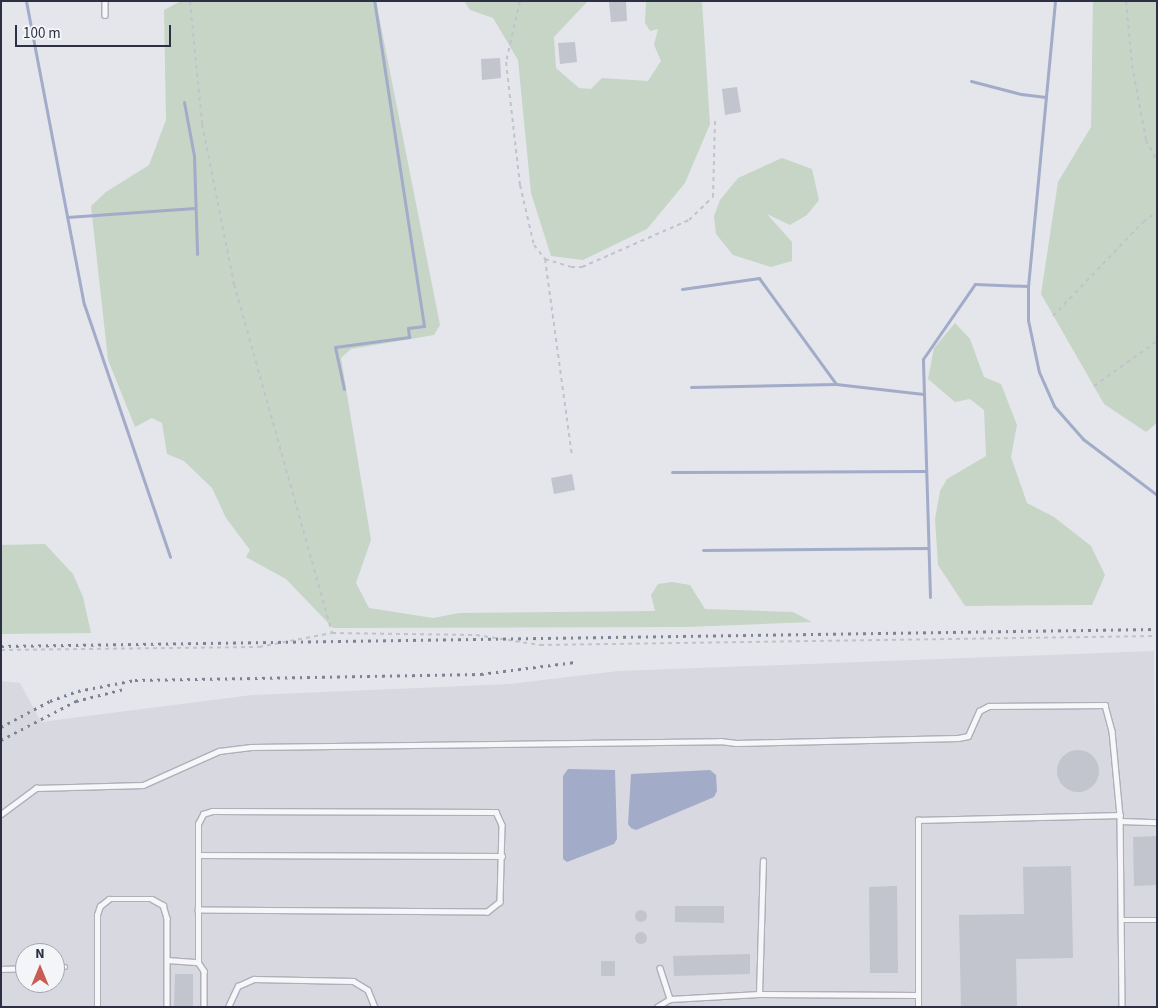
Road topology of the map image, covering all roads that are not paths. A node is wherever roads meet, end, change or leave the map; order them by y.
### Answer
1 (105, 1) edge
2 (105, 15) dead end
3 (1, 814) edge
4 (1120, 815) junction
5 (1120, 821) junction
6 (1157, 822) edge
7 (198, 855) junction
8 (502, 856) junction
9 (763, 861) dead end
10 (198, 910) junction
11 (1121, 920) junction
12 (1157, 920) edge
13 (167, 960) junction
14 (198, 962) junction
15 (15, 968) edge
16 (660, 968) dead end
17 (1, 969) edge
18 (760, 994) junction
19 (918, 995) junction
20 (670, 999) junction
21 (97, 1007) edge
22 (167, 1007) edge
23 (204, 1007) edge
24 (228, 1007) edge
25 (375, 1007) edge
26 (657, 1007) edge
27 (918, 1007) edge
28 (1122, 1007) edge

1 - 2 lane
3 - 4 lane
4 - 5 lane
4 - 19 lane
5 - 6 lane
5 - 11 lane
7 - 8 lane
7 - 8 lane
7 - 10 lane
8 - 10 lane
9 - 18 lane
10 - 14 lane
11 - 12 lane
11 - 28 lane
13 - 14 lane
13 - 21 lane
13 - 22 lane
14 - 23 lane
15 - 17 lane
16 - 20 lane
18 - 19 lane
18 - 20 lane
19 - 27 lane
20 - 26 lane
24 - 25 lane

